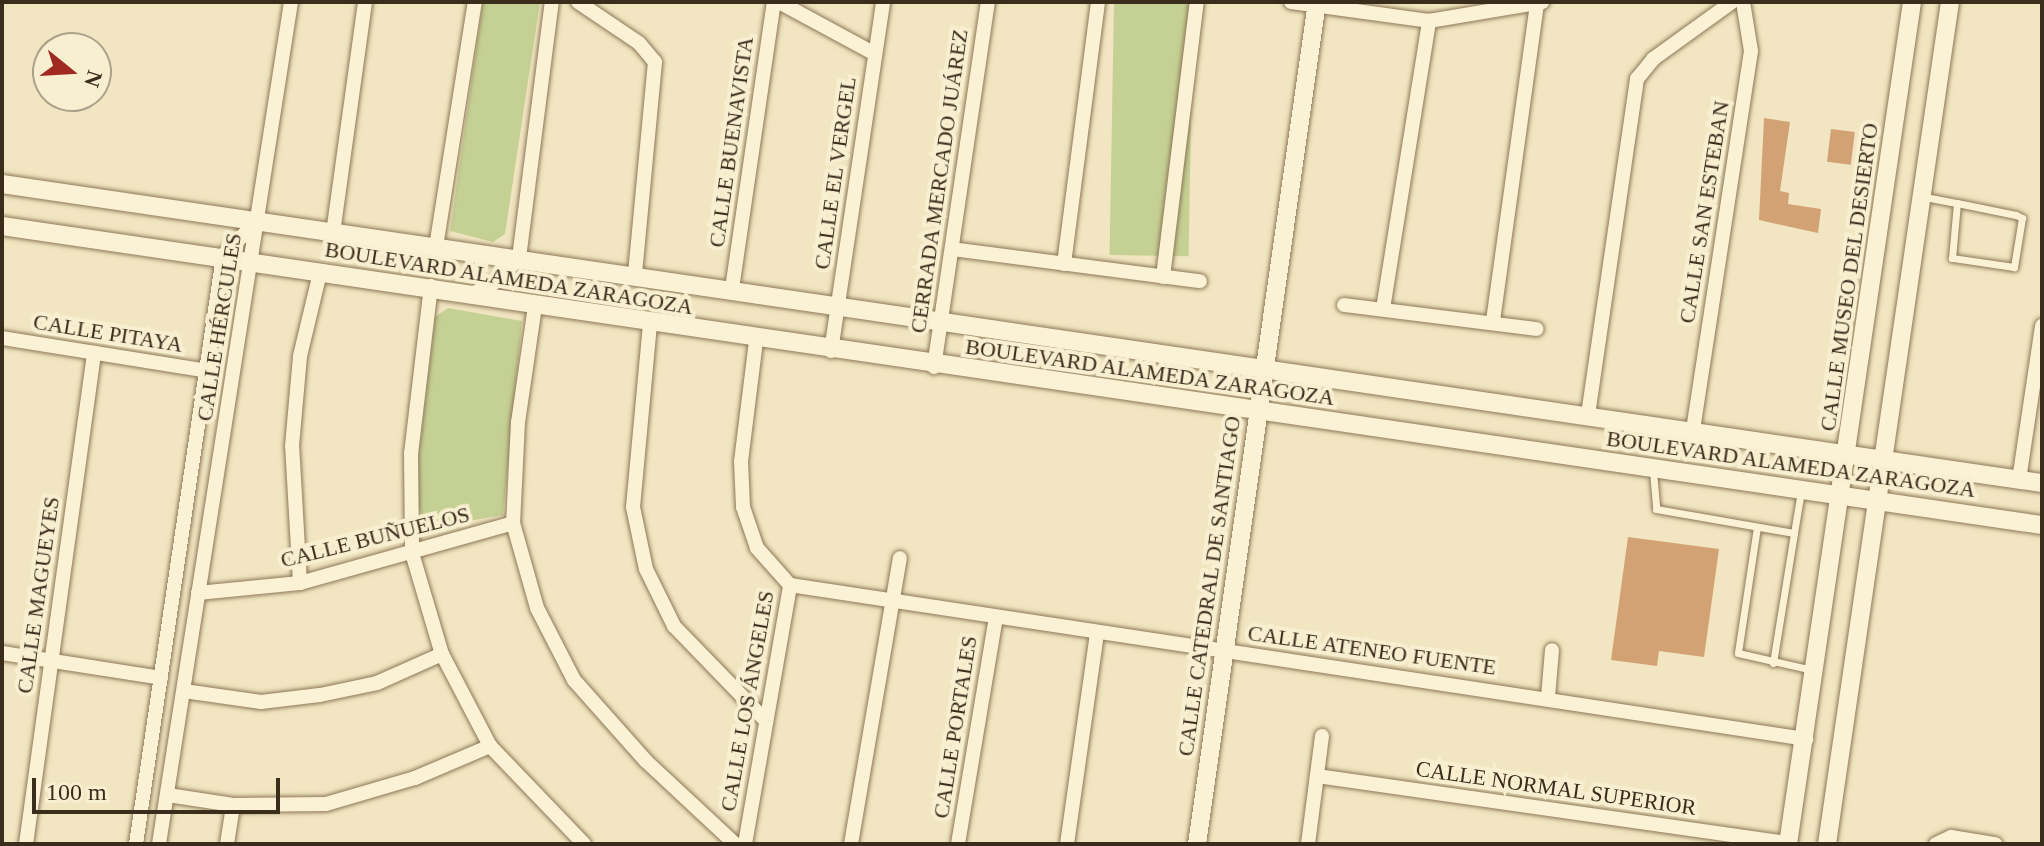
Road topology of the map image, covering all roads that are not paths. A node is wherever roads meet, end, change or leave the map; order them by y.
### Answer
1 (291, 2) edge
2 (365, 2) edge
3 (475, 2) edge
4 (552, 2) edge
5 (578, 2) edge
6 (777, 2) edge
7 (883, 2) edge
8 (988, 2) edge
9 (1098, 2) edge
10 (1197, 2) edge
11 (1291, 2) edge
12 (1732, 2) edge
13 (1743, 2) edge
14 (1912, 2) edge
15 (1950, 2) edge
16 (1317, 4) edge
17 (1539, 4) edge
18 (1429, 21) junction
19 (875, 54) junction
20 (2, 184) edge
21 (1922, 197) junction
22 (1957, 203) junction
23 (259, 218) junction
24 (2, 226) edge
25 (333, 233) junction
26 (436, 247) junction
27 (952, 249) junction
28 (223, 256) junction
29 (519, 258) junction
30 (252, 261) junction
31 (1064, 264) junction
32 (320, 273) junction
33 (635, 274) junction
34 (1163, 277) junction
35 (1200, 281) dead end
36 (431, 286) junction
37 (732, 289) junction
38 (472, 294) junction
39 (1344, 305) dead end
40 (535, 306) junction
41 (838, 306) junction
42 (1383, 309) junction
43 (1493, 321) junction
44 (941, 322) junction
45 (650, 324) junction
46 (2042, 326) edge
47 (1537, 329) dead end
48 (2, 338) edge
49 (756, 341) junction
50 (831, 351) junction
51 (94, 353) junction
52 (1264, 365) junction
53 (934, 367) junction
54 (208, 371) junction
55 (1257, 410) junction
56 (1588, 415) junction
57 (1693, 430) junction
58 (1848, 455) junction
59 (1884, 461) junction
60 (1654, 469) junction
61 (2019, 480) junction
62 (2042, 483) edge
63 (1801, 491) junction
64 (1842, 497) junction
65 (1878, 502) junction
66 (513, 523) junction
67 (2042, 525) edge
68 (1757, 527) junction
69 (1794, 533) junction
70 (412, 553) junction
71 (900, 558) dead end
72 (300, 583) junction
73 (790, 585) junction
74 (198, 593) junction
75 (894, 602) junction
76 (996, 618) junction
77 (1097, 633) junction
78 (1552, 650) dead end
79 (1224, 652) junction
80 (2, 653) edge
81 (442, 654) junction
82 (50, 660) junction
83 (1773, 663) junction
84 (1816, 671) junction
85 (161, 678) junction
86 (184, 691) junction
87 (1548, 697) junction
88 (765, 720) junction
89 (1322, 736) dead end
90 (1806, 739) junction
91 (490, 746) junction
92 (1317, 776) junction
93 (168, 795) junction
94 (233, 805) junction
95 (1683, 828) junction
96 (1788, 843) edge
97 (26, 844) edge
98 (136, 844) edge
99 (159, 844) edge
100 (227, 844) edge
101 (584, 844) edge
102 (735, 844) edge
103 (745, 844) edge
104 (851, 844) edge
105 (958, 844) edge
106 (1067, 844) edge
107 (1197, 844) edge
108 (1308, 844) edge
109 (1681, 844) edge
110 (1827, 844) edge
111 (1936, 844) edge
112 (1995, 844) edge

1 - 23 street
2 - 25 street
3 - 26 street
4 - 29 street
5 - 33 street
6 - 19 street
6 - 37 street, CALLE BUENAVISTA
7 - 19 street, CALLE EL VERGEL
8 - 27 street, CERRADA MERCADO JUÁREZ
9 - 31 street
10 - 34 street
11 - 16 street
12 - 56 street
13 - 57 street, CALLE SAN ESTEBAN
14 - 58 street, CALLE MUSEO DEL DESIERTO
15 - 21 street
16 - 18 street
16 - 52 street, CALLE CATEDRAL DE SANTIAGO
17 - 18 street
17 - 43 street
18 - 42 street
19 - 41 street, CALLE EL VERGEL
20 - 23 street, BOULEVARD ALAMEDA ZARAGOZA
21 - 22 lane
21 - 59 street
22 - 22 lane
23 - 25 street, BOULEVARD ALAMEDA ZARAGOZA
23 - 28 street, CALLE HÉRCULES
23 - 30 street, CALLE HÉRCULES
24 - 28 street, BOULEVARD ALAMEDA ZARAGOZA
25 - 26 street, BOULEVARD ALAMEDA ZARAGOZA
26 - 29 street, BOULEVARD ALAMEDA ZARAGOZA
27 - 31 street
27 - 44 street, CERRADA MERCADO JUÁREZ
28 - 30 street, BOULEVARD ALAMEDA ZARAGOZA
28 - 54 street, CALLE HÉRCULES
29 - 33 street, BOULEVARD ALAMEDA ZARAGOZA
29 - 38 street
30 - 32 street, BOULEVARD ALAMEDA ZARAGOZA
30 - 74 street, CALLE HÉRCULES
31 - 34 street
32 - 36 street, BOULEVARD ALAMEDA ZARAGOZA
32 - 72 street
33 - 37 street, BOULEVARD ALAMEDA ZARAGOZA
34 - 35 street
36 - 38 street, BOULEVARD ALAMEDA ZARAGOZA
36 - 70 street
37 - 41 street, BOULEVARD ALAMEDA ZARAGOZA
38 - 40 street, BOULEVARD ALAMEDA ZARAGOZA
39 - 42 street
40 - 45 street, BOULEVARD ALAMEDA ZARAGOZA
40 - 66 street
41 - 44 street, BOULEVARD ALAMEDA ZARAGOZA
41 - 50 street, CALLE EL VERGEL
42 - 43 street
43 - 47 street
44 - 52 street, BOULEVARD ALAMEDA ZARAGOZA
44 - 53 street, CERRADA MERCADO JUÁREZ
45 - 49 street, BOULEVARD ALAMEDA ZARAGOZA
45 - 88 street
46 - 61 street
48 - 51 street, CALLE PITAYA
49 - 50 street, BOULEVARD ALAMEDA ZARAGOZA
49 - 73 street, CALLE LOS ÁNGELES
50 - 53 street, BOULEVARD ALAMEDA ZARAGOZA
51 - 54 street, CALLE PITAYA
51 - 82 street, CALLE MAGUEYES
52 - 55 street, CALLE CATEDRAL DE SANTIAGO
52 - 56 street, BOULEVARD ALAMEDA ZARAGOZA
53 - 55 street, BOULEVARD ALAMEDA ZARAGOZA
54 - 85 street, CALLE HÉRCULES
55 - 60 street, BOULEVARD ALAMEDA ZARAGOZA
55 - 79 street, CALLE CATEDRAL DE SANTIAGO
56 - 57 street, BOULEVARD ALAMEDA ZARAGOZA
57 - 58 street, BOULEVARD ALAMEDA ZARAGOZA
58 - 59 street, BOULEVARD ALAMEDA ZARAGOZA
58 - 64 street, CALLE MUSEO DEL DESIERTO
59 - 61 street, BOULEVARD ALAMEDA ZARAGOZA
59 - 65 street
60 - 63 street, BOULEVARD ALAMEDA ZARAGOZA
60 - 68 lane
61 - 62 street, BOULEVARD ALAMEDA ZARAGOZA
63 - 64 street, BOULEVARD ALAMEDA ZARAGOZA
63 - 69 lane
64 - 65 street, BOULEVARD ALAMEDA ZARAGOZA
64 - 84 street, CALLE MUSEO DEL DESIERTO
65 - 67 street, BOULEVARD ALAMEDA ZARAGOZA
65 - 110 street
66 - 70 street, CALLE BUÑUELOS
66 - 102 street
68 - 69 lane
68 - 83 lane
69 - 83 lane
70 - 72 street, CALLE BUÑUELOS
70 - 81 street
71 - 75 street
72 - 74 street, CALLE BUÑUELOS
73 - 75 street, CALLE ATENEO FUENTE
73 - 88 street, CALLE LOS ÁNGELES
74 - 86 street, CALLE HÉRCULES
75 - 76 street, CALLE ATENEO FUENTE
75 - 104 street
76 - 77 street, CALLE ATENEO FUENTE
76 - 105 street, CALLE PORTALES
77 - 79 street, CALLE ATENEO FUENTE
77 - 106 street
78 - 87 street
79 - 87 street, CALLE ATENEO FUENTE
79 - 107 street, CALLE CATEDRAL DE SANTIAGO
80 - 82 street
81 - 86 street
81 - 91 street
82 - 85 street
82 - 97 street, CALLE MAGUEYES
83 - 84 lane
84 - 90 street, CALLE MUSEO DEL DESIERTO
85 - 98 street, CALLE HÉRCULES
86 - 93 street, CALLE HÉRCULES
87 - 90 street, CALLE ATENEO FUENTE
88 - 103 street, CALLE LOS ÁNGELES
89 - 92 street
90 - 96 street, CALLE MUSEO DEL DESIERTO
91 - 94 street
91 - 101 street
92 - 95 street, CALLE NORMAL SUPERIOR
92 - 108 street
93 - 94 street
93 - 99 street, CALLE HÉRCULES
94 - 100 street
95 - 96 street, CALLE NORMAL SUPERIOR
95 - 109 street
111 - 112 street

